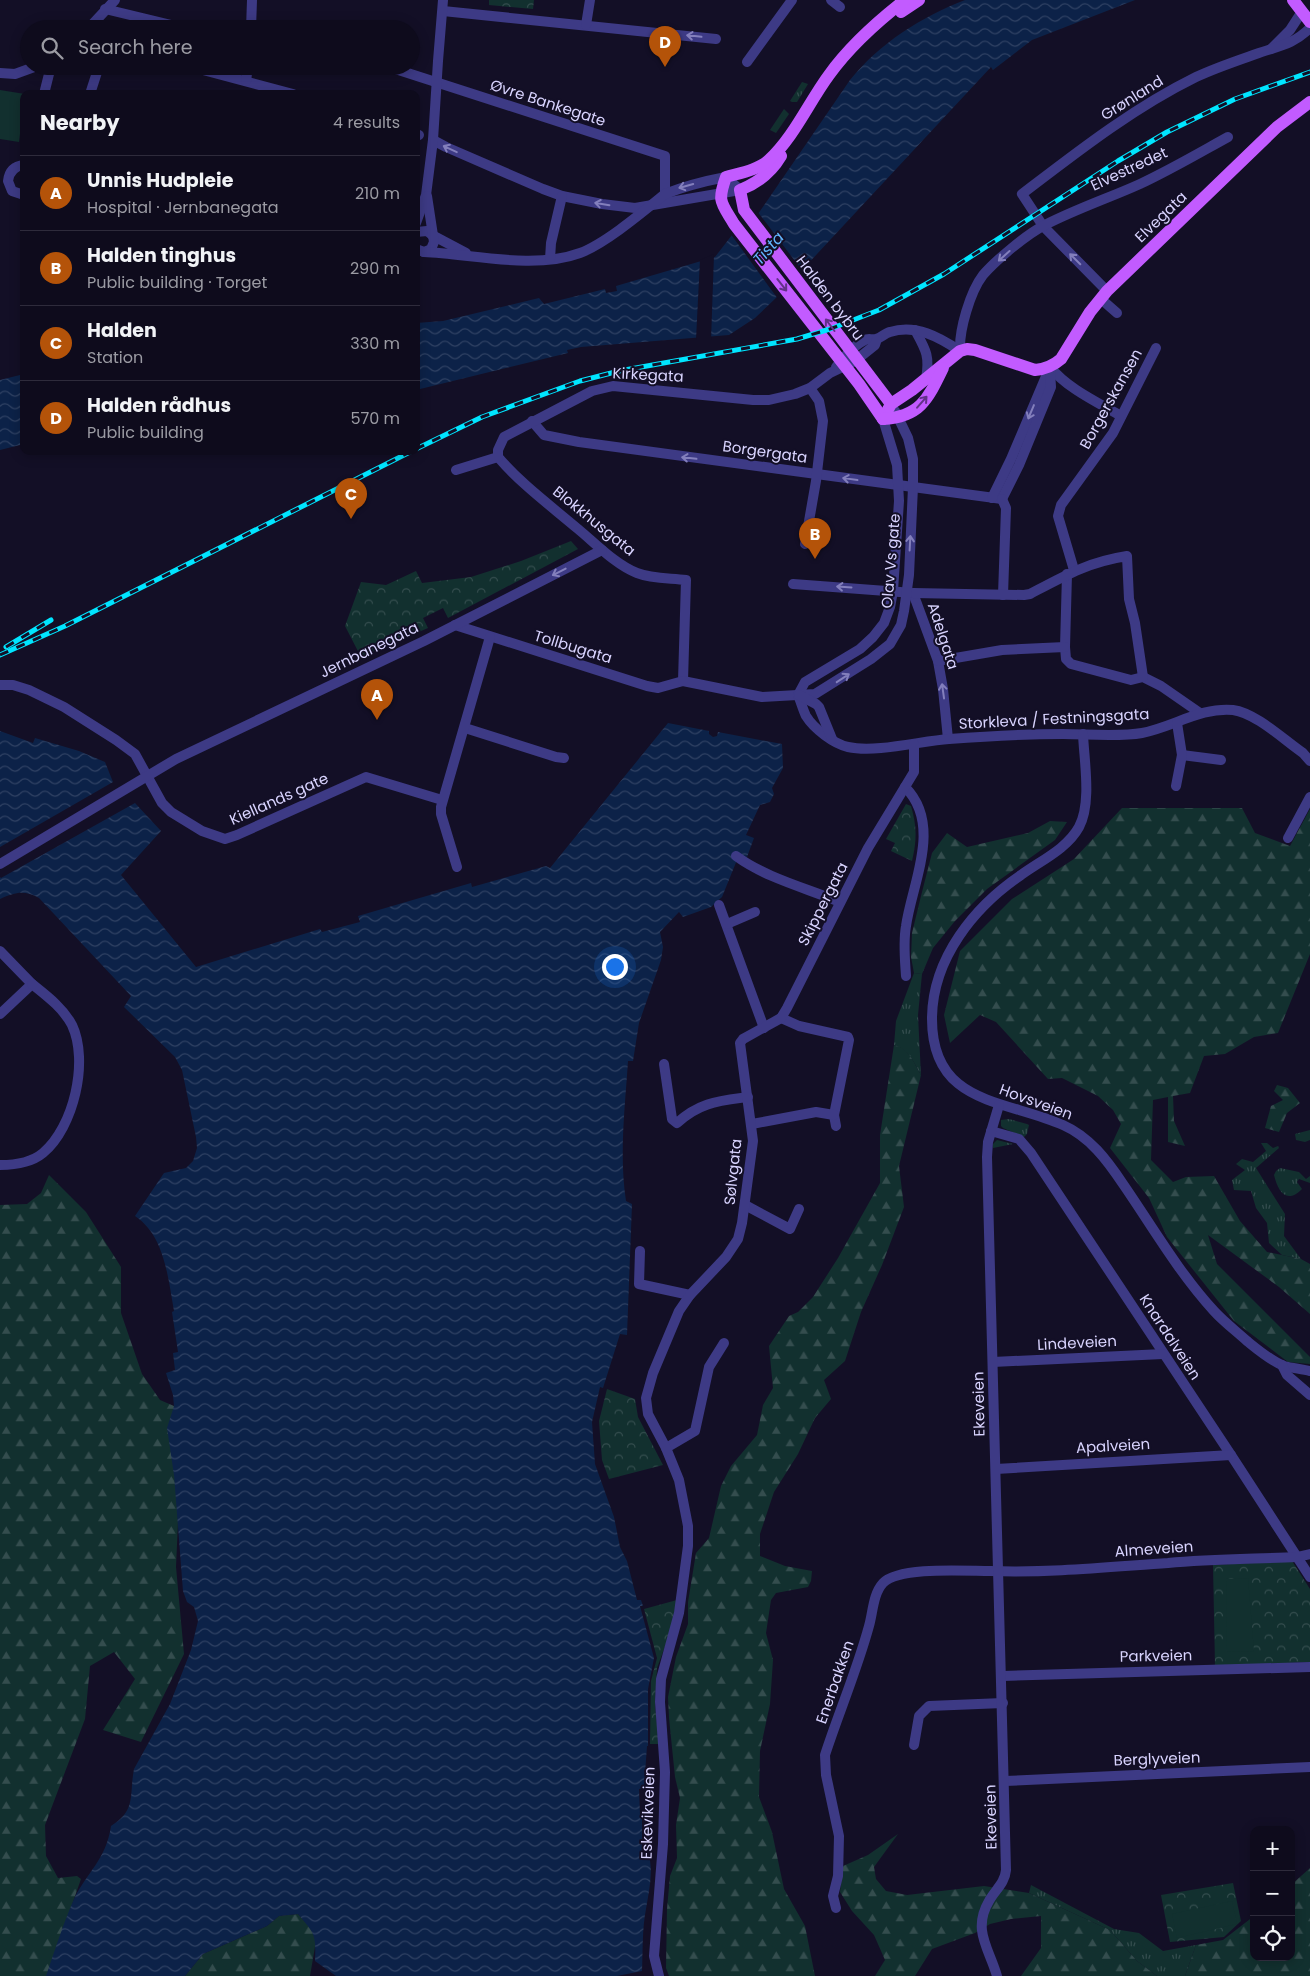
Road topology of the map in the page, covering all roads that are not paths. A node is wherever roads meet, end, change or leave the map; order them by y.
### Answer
1 (115, 0) edge
2 (252, 0) edge
3 (444, 0) edge
4 (590, 0) edge
5 (792, 0) edge
6 (831, 0) edge
7 (905, 0) edge
8 (919, 0) edge
9 (1293, 0) edge
10 (840, 7) dead end
11 (105, 10) junction
12 (442, 12) junction
13 (1306, 17) edge
14 (96, 20) edge
15 (149, 20) edge
16 (251, 20) edge
17 (586, 25) junction
18 (1310, 28) edge
19 (716, 39) dead end
20 (860, 41) junction
21 (1270, 49) junction
22 (747, 62) dead end
23 (20, 72) edge
24 (0, 73) edge
25 (49, 75) edge
26 (96, 75) edge
27 (223, 75) edge
28 (247, 75) edge
29 (413, 75) edge
30 (246, 81) junction
31 (437, 83) junction
32 (45, 90) edge
33 (91, 90) edge
34 (279, 90) edge
35 (1310, 102) edge
36 (1228, 137) dead end
37 (433, 140) junction
38 (786, 140) junction
39 (20, 166) edge
40 (4, 176) edge
41 (726, 177) junction
42 (740, 190) junction
43 (20, 193) edge
44 (665, 194) junction
45 (720, 194) junction
46 (426, 195) junction
47 (562, 196) junction
48 (650, 206) junction
49 (420, 212) edge
50 (1043, 226) junction
51 (420, 232) edge
52 (431, 235) junction
53 (420, 250) edge
54 (420, 250) edge
55 (469, 255) junction
56 (550, 259) junction
57 (1104, 295) junction
58 (1117, 313) dead end
59 (916, 330) junction
60 (1156, 348) dead end
61 (960, 351) junction
62 (945, 364) junction
63 (1050, 367) junction
64 (926, 379) junction
65 (865, 381) junction
66 (810, 388) junction
67 (891, 404) junction
68 (1121, 416) junction
69 (898, 418) junction
70 (883, 419) junction
71 (532, 422) junction
72 (498, 457) junction
73 (456, 470) dead end
74 (816, 474) junction
75 (898, 485) junction
76 (913, 487) junction
77 (997, 498) junction
78 (805, 544) dead end
79 (602, 550) junction
80 (1071, 572) junction
81 (793, 584) dead end
82 (893, 591) junction
83 (910, 592) junction
84 (1003, 595) junction
85 (455, 625) junction
86 (490, 638) junction
87 (1065, 647) junction
88 (938, 660) junction
89 (1143, 677) junction
90 (683, 682) junction
91 (0, 685) edge
92 (798, 695) junction
93 (1200, 713) junction
94 (1176, 723) junction
95 (465, 728) junction
96 (1083, 734) junction
97 (829, 737) junction
98 (948, 739) junction
99 (914, 744) junction
100 (1182, 755) junction
101 (564, 758) dead end
102 (1221, 760) dead end
103 (1310, 760) edge
104 (148, 776) junction
105 (1176, 786) dead end
106 (905, 787) junction
107 (1310, 797) edge
108 (442, 800) junction
109 (1288, 838) dead end
110 (736, 856) dead end
111 (0, 864) edge
112 (457, 868) dead end
113 (840, 902) junction
114 (719, 905) dead end
115 (755, 912) dead end
116 (726, 924) junction
117 (0, 951) edge
118 (906, 976) dead end
119 (32, 984) junction
120 (0, 1014) edge
121 (781, 1018) junction
122 (764, 1028) junction
123 (664, 1064) dead end
124 (748, 1097) junction
125 (999, 1105) junction
126 (834, 1114) junction
127 (752, 1124) junction
128 (836, 1126) dead end
129 (992, 1131) junction
130 (0, 1165) edge
131 (745, 1205) junction
132 (800, 1209) dead end
133 (732, 1248) joint
134 (640, 1251) dead end
135 (690, 1294) junction
136 (724, 1344) dead end
137 (1163, 1354) junction
138 (993, 1362) junction
139 (1282, 1365) junction
140 (1310, 1371) edge
141 (1310, 1395) edge
142 (666, 1448) junction
143 (1231, 1455) junction
144 (996, 1469) junction
145 (1310, 1554) edge
146 (1297, 1557) junction
147 (999, 1572) junction
148 (1310, 1577) edge
149 (1310, 1667) edge
150 (1002, 1676) junction
151 (1003, 1703) junction
152 (914, 1745) dead end
153 (1310, 1767) edge
154 (1005, 1781) junction
155 (836, 1908) dead end
156 (659, 1976) edge
157 (997, 1976) edge

1 - 11 street
2 - 16 street
3 - 12 street
4 - 17 street
5 - 22 street
6 - 10 street
7 - 20 main road
8 - 20 main road
9 - 13 main road
11 - 14 street
11 - 15 street
12 - 17 street
12 - 31 street
13 - 21 street, Grønland
19 -> 17 street
18 - 21 street, Grønland
20 - 38 main road
21 - 50 street, Grønland
23 - 24 street
25 - 32 street
26 - 33 street
27 - 30 street
28 - 30 street
29 - 31 street, Øvre Bankegate
30 - 34 street
31 - 37 street
31 - 44 street, Øvre Bankegate
35 - 57 main road, Elvegata
36 - 50 street, Elvestredet
37 - 46 street
47 -> 37 street
38 - 41 main road
38 - 42 main road
39 - 40 street
40 - 43 street
41 - 42 street
41 -> 44 street
41 - 45 main road
42 - 45 street
65 -> 42 main road, Halden bybru
44 - 48 street
45 - 48 street
45 -> 65 main road, Halden bybru
46 - 49 street
46 - 52 street
48 -> 47 street
47 - 56 street
48 - 56 street
57 -> 50 street
50 -> 61 street, Elvestredet
51 - 52 street
52 - 53 street
52 - 55 street
54 - 55 street
55 - 56 street
57 - 58 street
57 - 63 main road, Elvegata
59 - 61 street, Kirkegata
59 - 64 street
59 - 66 street, Kirkegata
60 - 68 street, Borgerskansen
61 - 62 main road
61 - 63 main road
62 - 64 main road
69 -> 62 main road
63 - 68 street
63 - 77 street
64 - 67 main road
65 - 67 main road, Olav Vs gate
65 - 70 main road, Olav Vs gate
66 - 71 street, Kirkegata
66 - 74 street
67 - 69 street, Olav Vs gate
67 - 70 main road
68 - 80 street, Borgerskansen
69 - 70 main road
69 - 76 street, Olav Vs gate
70 - 75 street, Olav Vs gate
71 - 72 street, Kirkegata
74 -> 71 street, Borgergata
72 - 73 street
72 - 79 street, Blokkhusgata
75 -> 74 street, Borgergata
74 - 78 street
75 - 76 street, Borgergata
75 - 82 street, Olav Vs gate
76 - 77 street, Borgergata
83 -> 76 street, Olav Vs gate
77 - 84 street
79 -> 85 street, Jernbanegata
79 - 90 street, Blokkhusgata
80 - 84 street
80 - 87 street, Borgerskansen
80 - 89 street
82 -> 81 street, Adelgata
82 - 83 street, Adelgata
82 - 92 street, Olav Vs gate
83 - 84 street
83 - 88 street, Adelgata
92 -> 83 street, Olav Vs gate
85 - 86 street, Tollbugata
85 - 104 street, Jernbanegata
86 - 90 street, Tollbugata
86 - 95 street
87 - 88 street
87 - 89 street
98 -> 88 street, Adelgata
89 - 93 street
90 - 92 street
91 - 104 street
92 - 97 street
92 - 97 street
93 - 94 street, Storkleva / Festningsgata
93 - 103 street, Storkleva / Festningsgata
94 - 96 street, Storkleva / Festningsgata
94 - 100 street
95 - 101 street
95 - 108 street
96 - 98 street, Storkleva / Festningsgata
96 - 125 street, Hovsveien
97 - 99 street, Storkleva / Festningsgata
98 - 99 street, Storkleva / Festningsgata
99 - 106 street, Skippergata
100 - 102 street
100 - 105 street
104 - 108 street, Kiellands gate
104 - 111 street, Jernbanegata
106 - 113 street, Skippergata
106 - 118 street
107 - 109 street
108 - 112 street
110 - 113 street
113 - 121 street, Skippergata
114 - 116 street
115 - 116 street
116 - 122 street
117 - 119 street
119 - 120 street
119 - 130 street
121 - 122 street
121 - 126 street
122 - 124 street, Sølvgata
123 - 124 street
124 - 127 street, Sølvgata
125 - 129 street, Ekeveien
125 - 139 street, Hovsveien
126 - 127 street
126 - 128 street
127 - 131 street, Sølvgata
129 - 137 street, Knardalveien
129 - 138 street, Ekeveien
131 - 132 street
131 - 133 street, Sølvgata
133 - 135 street, Eskevikveien
134 - 135 street
135 - 142 street, Eskevikveien
136 - 142 street
137 - 138 street, Lindeveien
137 - 143 street, Knardalveien
138 - 144 street, Ekeveien
139 - 140 street, Hovsveien
139 - 141 street
142 - 156 street, Eskevikveien
143 - 144 street, Apalveien
143 - 146 street, Knardalveien
144 - 147 street, Ekeveien
145 - 146 street, Almeveien
146 - 147 street, Almeveien
146 - 148 street, Knardalveien
147 - 150 street, Ekeveien
147 - 155 street, Enerbakken
149 - 150 street, Parkveien
150 - 151 street, Ekeveien
151 - 152 street
151 - 154 street, Ekeveien
153 - 154 street, Berglyveien
154 - 157 street, Ekeveien

